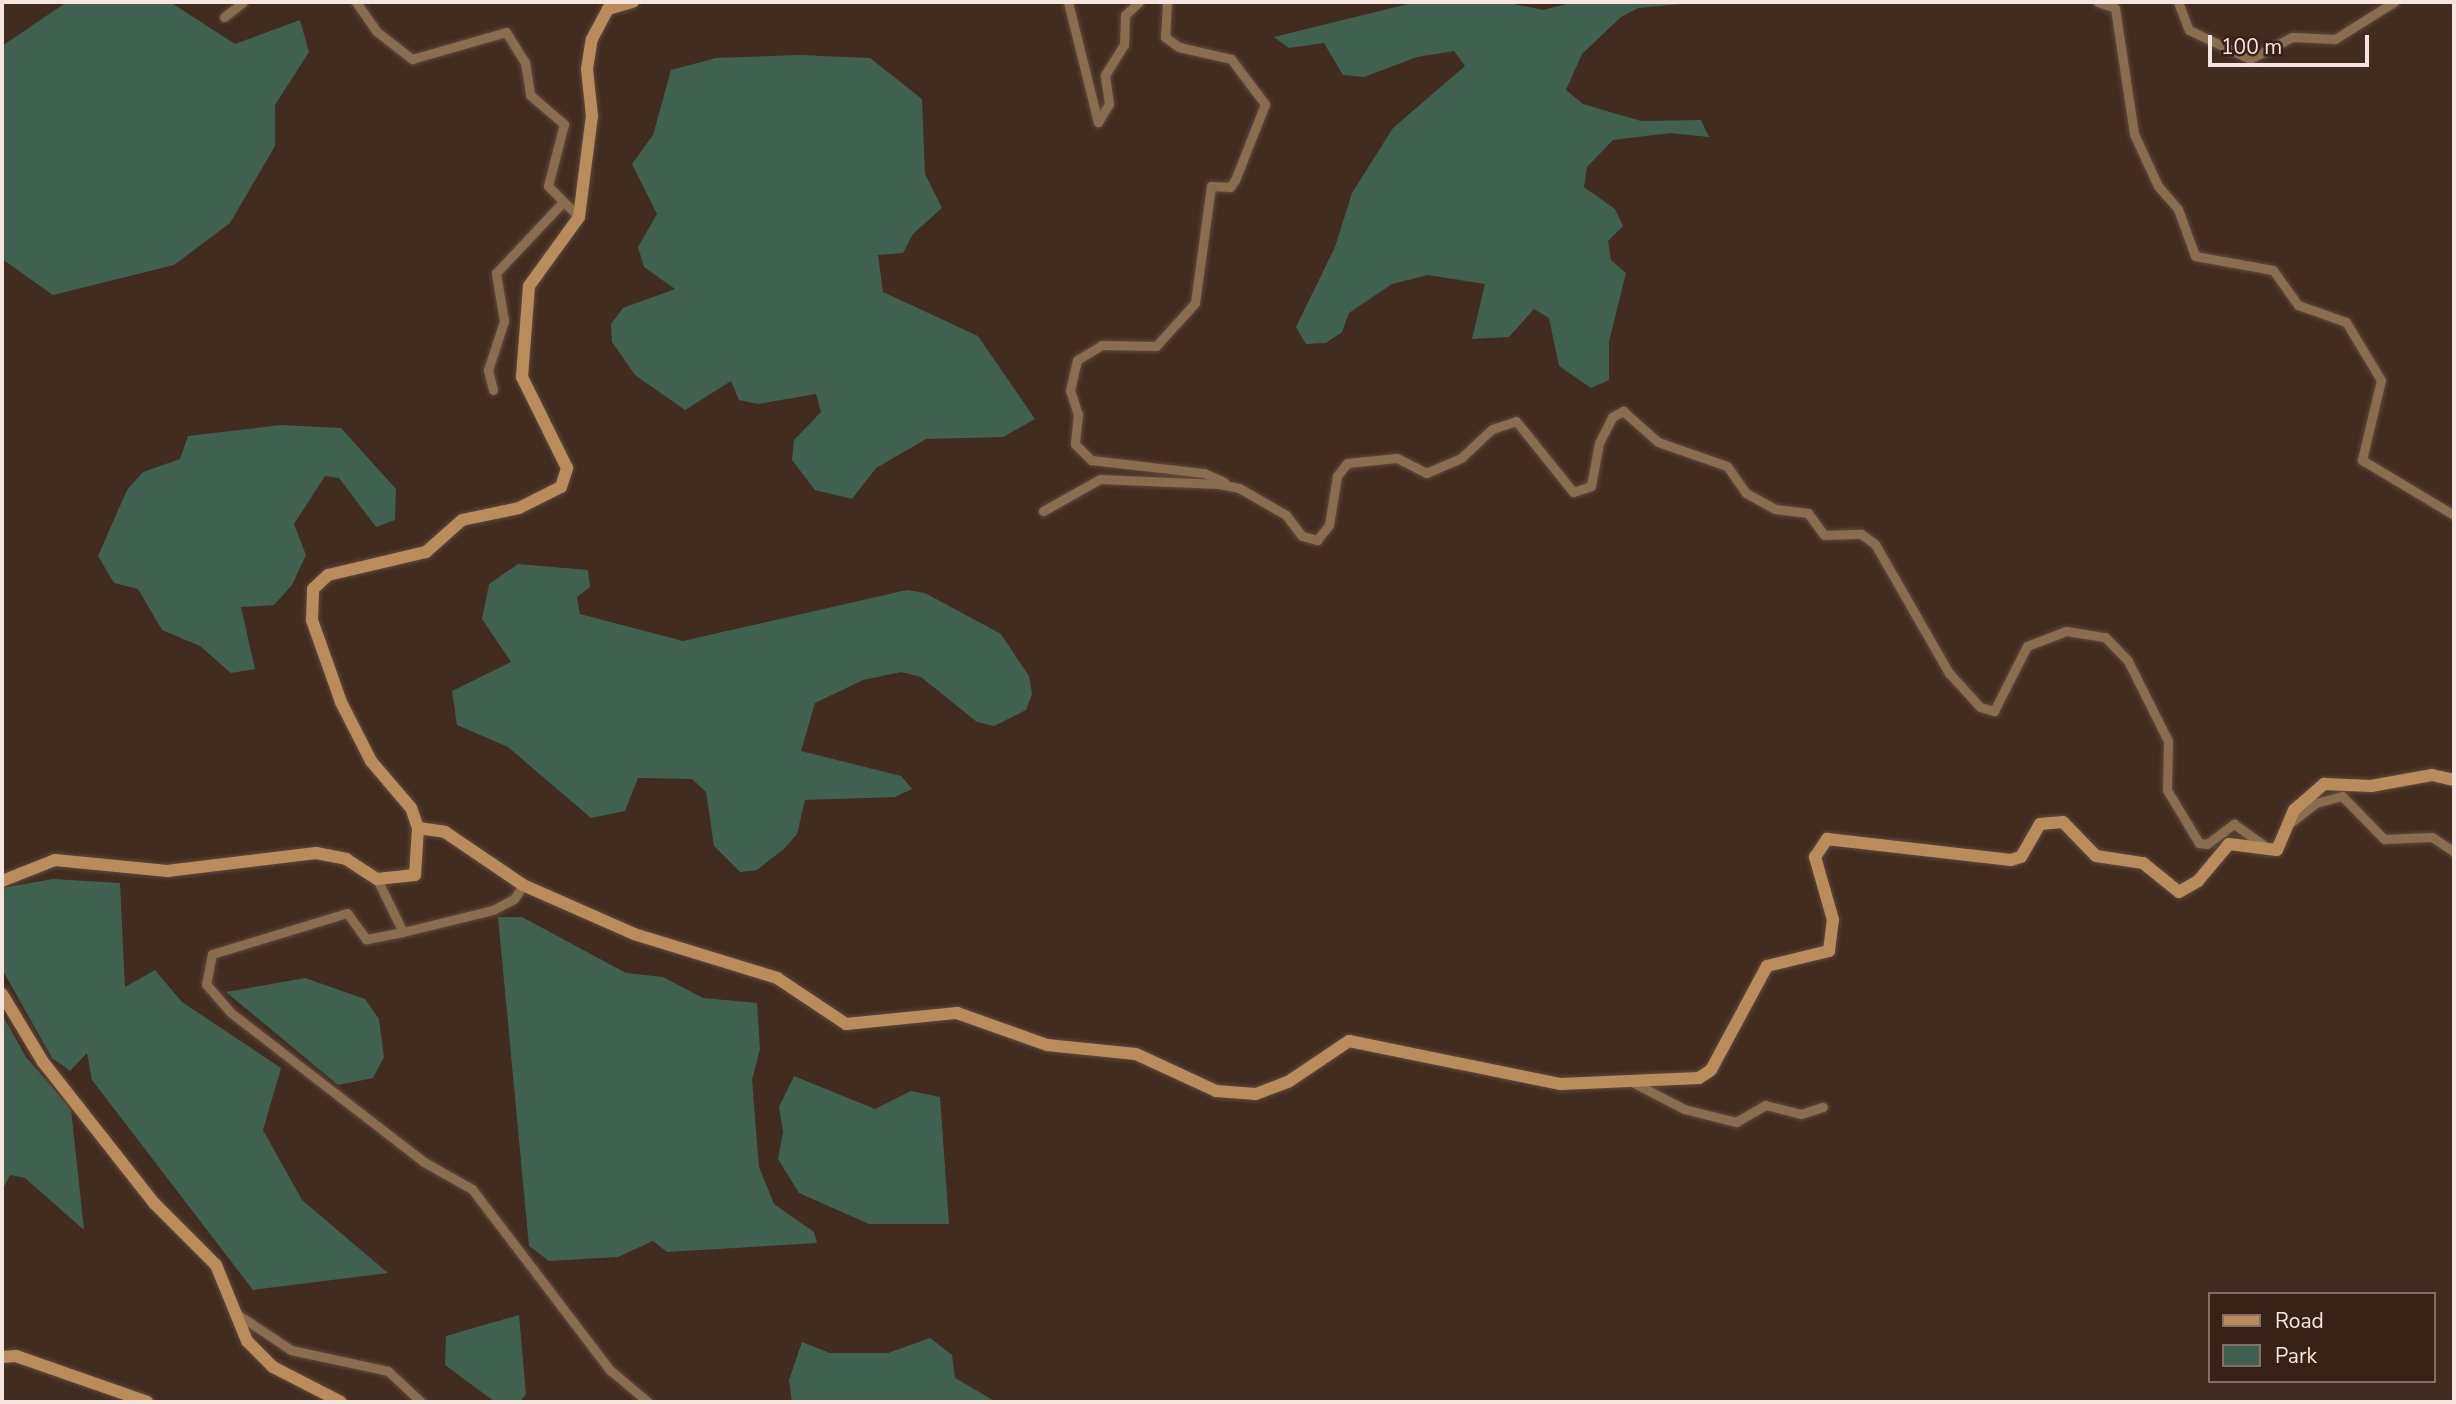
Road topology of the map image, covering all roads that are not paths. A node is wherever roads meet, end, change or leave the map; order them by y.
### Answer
1 (243, 2) edge
2 (356, 2) edge
3 (634, 2) edge
4 (1068, 2) edge
5 (1139, 2) edge
6 (1167, 2) edge
7 (2098, 2) edge
8 (2178, 2) edge
9 (2394, 2) edge
10 (224, 17) dead end
11 (561, 204) junction
12 (579, 217) junction
13 (493, 390) dead end
14 (1236, 487) junction
15 (1043, 511) dead end
16 (2454, 515) edge
17 (2454, 780) edge
18 (2288, 825) junction
19 (418, 828) junction
20 (2270, 850) junction
21 (2454, 852) edge
22 (377, 879) junction
23 (2, 881) edge
24 (523, 885) junction
25 (403, 932) junction
26 (2, 994) edge
27 (1629, 1080) junction
28 (1823, 1107) dead end
29 (232, 1312) junction
30 (2, 1357) edge
31 (147, 1402) edge
32 (341, 1402) edge
33 (421, 1402) edge
34 (648, 1402) edge

1 - 10 street
2 - 11 street
3 - 12 main road
4 - 5 street
6 - 14 street
7 - 16 street
8 - 9 street
11 - 12 street
11 - 13 street
12 - 19 main road
14 - 15 street
14 - 20 street
17 - 18 main road
18 - 20 main road
18 - 21 street
19 - 22 main road
19 - 24 main road
20 - 27 main road
22 - 23 main road
22 - 25 street
24 - 25 street
24 - 27 main road
25 - 34 street
26 - 29 main road
27 - 28 street
29 - 32 main road
29 - 33 street
30 - 31 main road

